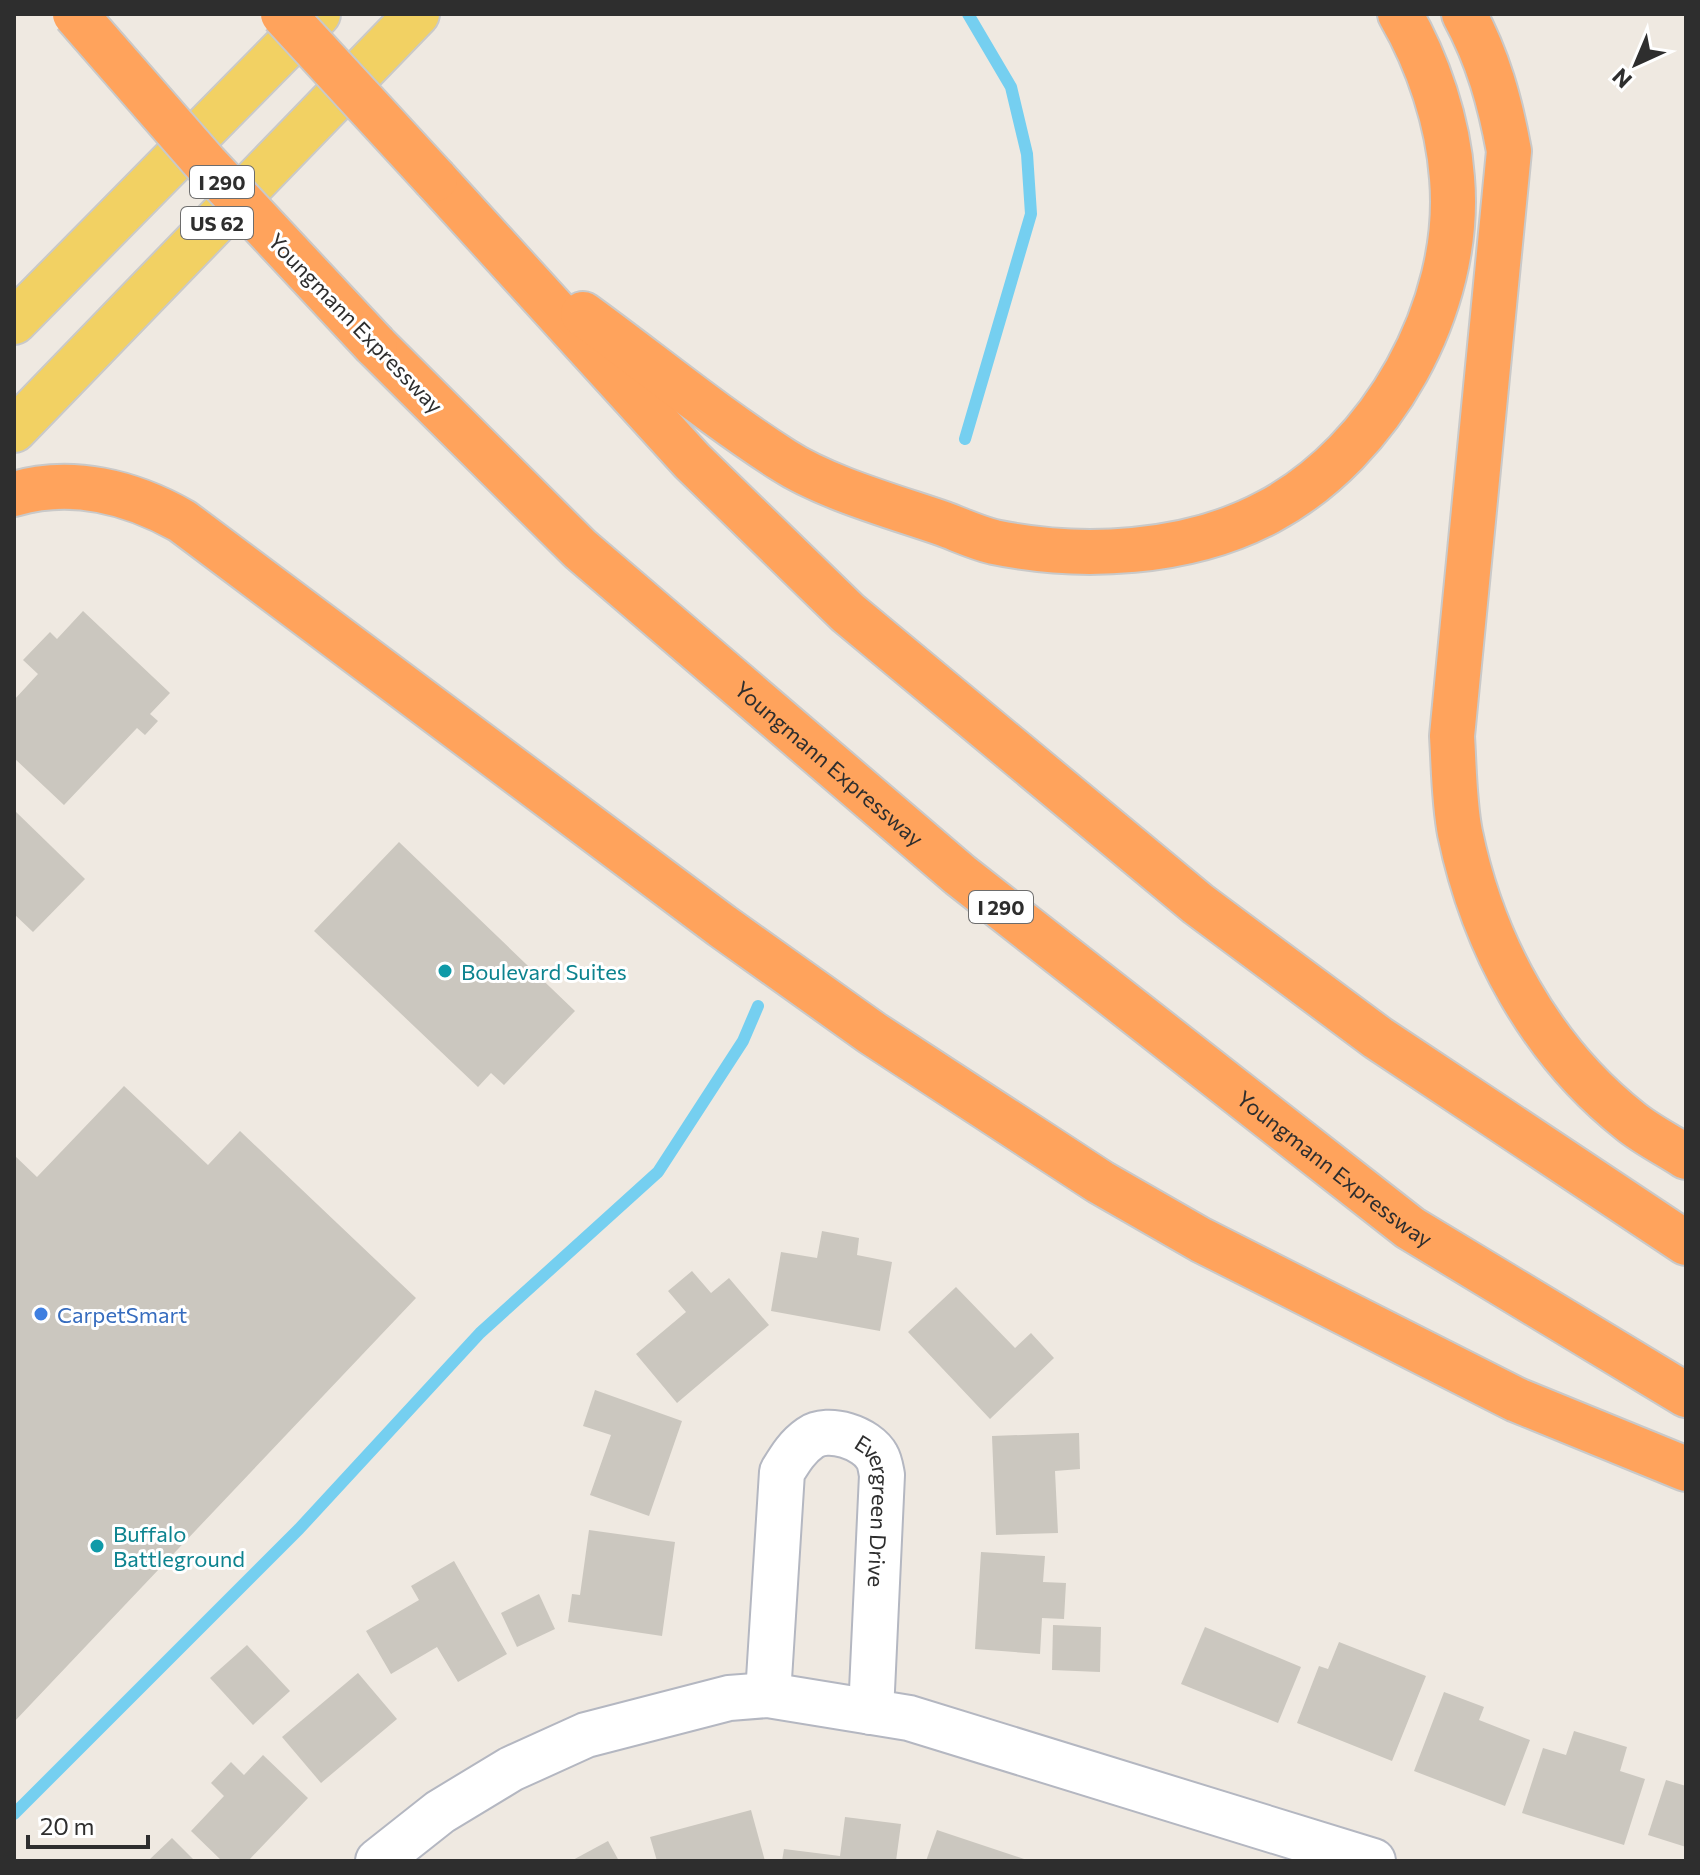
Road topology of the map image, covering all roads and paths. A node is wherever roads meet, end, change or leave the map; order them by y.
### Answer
1 (75, 14) edge
2 (283, 14) edge
3 (318, 14) edge
4 (417, 14) edge
5 (1400, 14) edge
6 (1464, 14) edge
7 (510, 259) junction
8 (14, 322) edge
9 (14, 430) edge
10 (14, 494) edge
11 (1686, 1157) edge
12 (1686, 1243) edge
13 (1686, 1395) edge
14 (1686, 1469) edge
15 (768, 1695) junction
16 (871, 1712) junction
17 (378, 1861) edge
18 (1373, 1861) edge

1 - 13 highway, Youngmann Expressway / I 290, bridge
2 - 7 highway, bridge
3 - 8 main road
4 - 9 main road, US 62
5 - 7 highway
6 - 11 highway
7 - 12 highway
10 - 14 highway
15 - 16 street
15 - 16 street, Evergreen Drive
15 - 17 street
16 - 18 street

